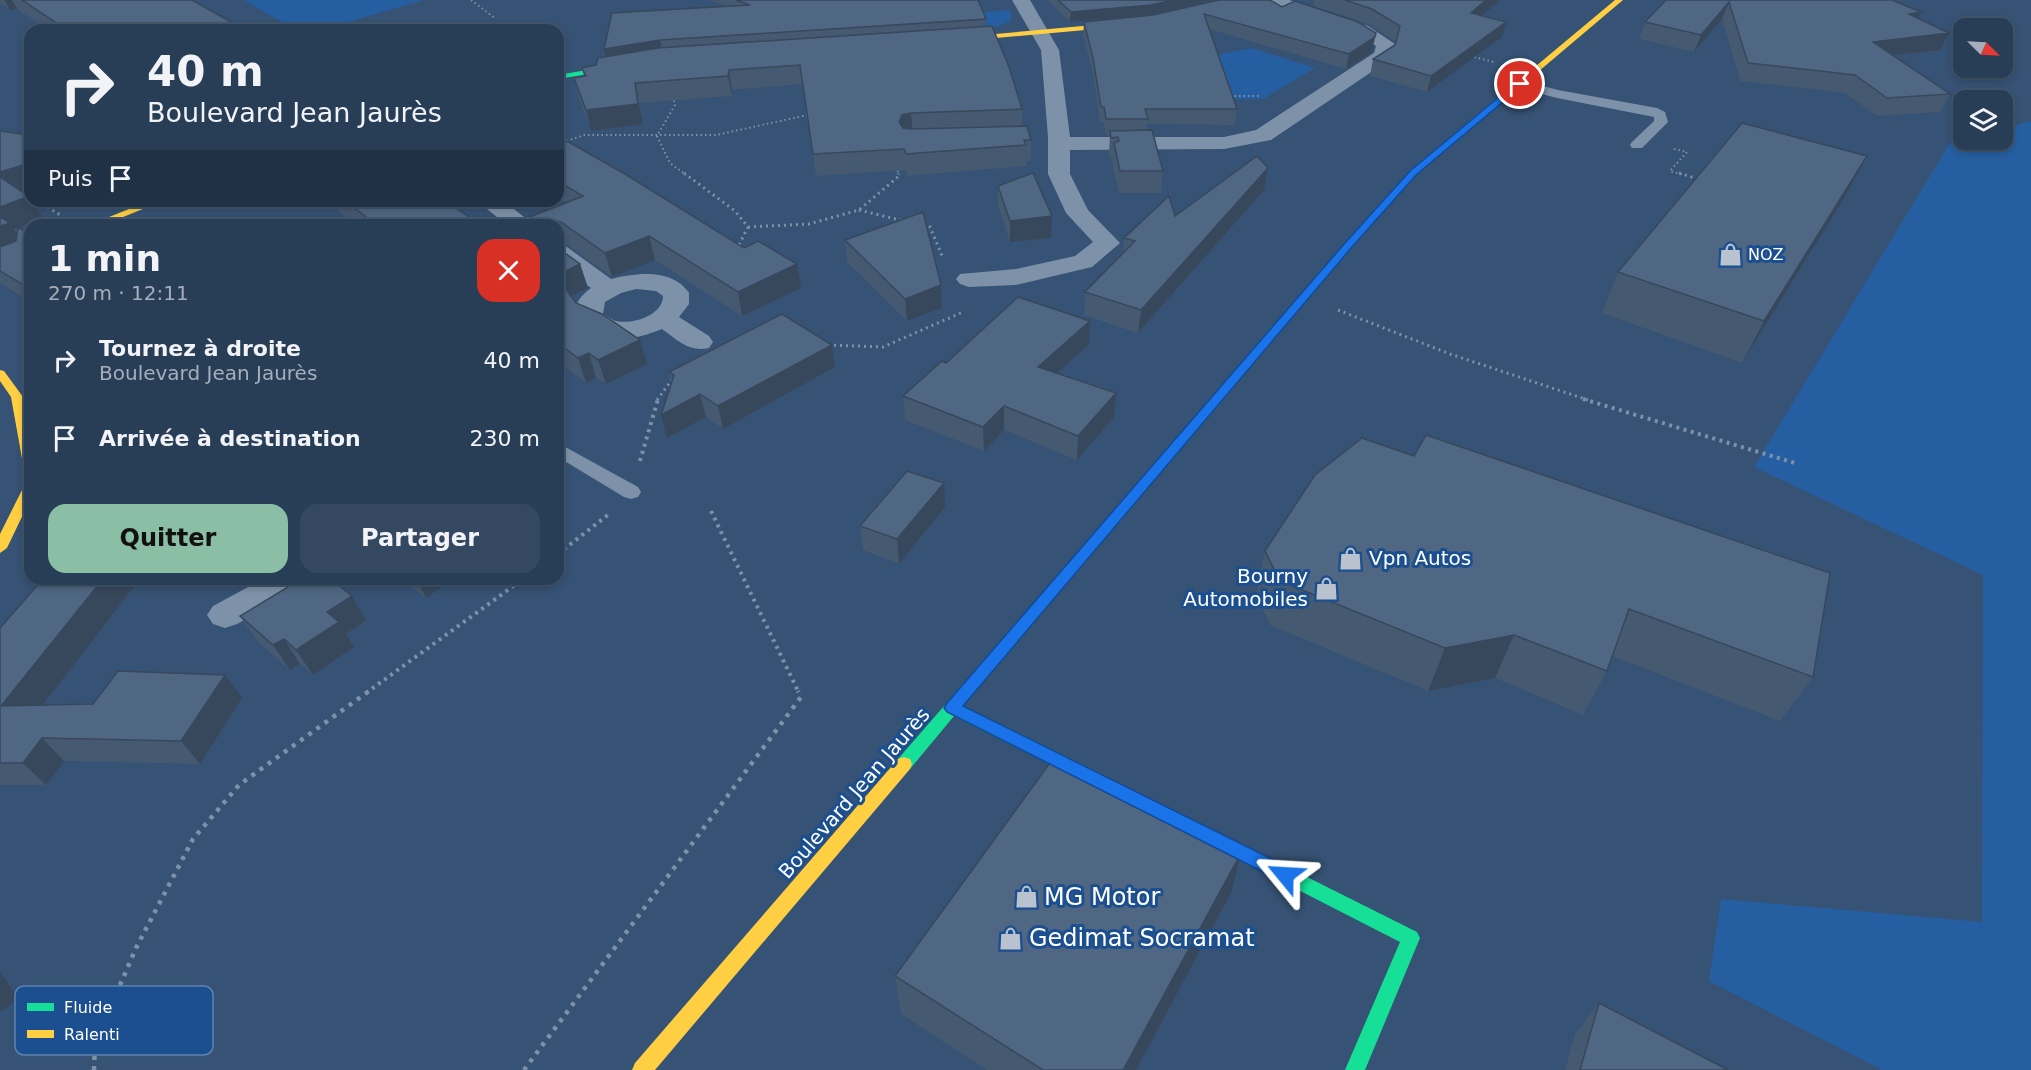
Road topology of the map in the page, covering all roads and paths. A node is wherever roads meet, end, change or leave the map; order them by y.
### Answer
1 (471, 0) edge
2 (1021, 0) edge
3 (1272, 0) edge
4 (1619, 0) edge
5 (496, 19) dead end
6 (1140, 23) edge
7 (1042, 33) junction
8 (935, 41) edge
9 (1469, 56) edge
10 (644, 62) edge
11 (1500, 64) dead end
12 (564, 76) edge
13 (1520, 84) junction
14 (673, 95) edge
15 (1229, 96) edge
16 (1303, 108) junction
17 (813, 114) edge
18 (657, 136) junction
19 (1052, 139) junction
20 (564, 142) edge
21 (1637, 145) dead end
22 (894, 157) edge
23 (47, 207) edge
24 (142, 207) edge
25 (497, 207) edge
26 (859, 210) junction
27 (354, 216) edge
28 (66, 219) dead end
29 (110, 219) edge
30 (346, 219) edge
31 (514, 219) edge
32 (909, 222) edge
33 (920, 225) edge
34 (748, 227) junction
35 (738, 247) edge
36 (564, 256) edge
37 (1016, 277) junction
38 (969, 279) joint
39 (608, 289) junction
40 (1305, 296) junction
41 (664, 319) junction
42 (699, 342) joint
43 (825, 345) edge
44 (0, 373) edge
45 (24, 436) edge
46 (564, 452) edge
47 (1795, 463) dead end
48 (632, 492) junction
49 (24, 497) edge
50 (711, 511) dead end
51 (4, 532) edge
52 (564, 550) edge
53 (280, 585) edge
54 (515, 585) edge
55 (225, 615) dead end
56 (952, 708) junction
57 (1104, 783) edge
58 (1193, 828) edge
59 (120, 986) edge
60 (95, 1055) edge
61 (94, 1070) edge
62 (524, 1070) edge
63 (642, 1070) edge
64 (1355, 1070) edge

1 - 5 path
2 - 7 street
3 - 16 street
4 - 13 main road, Boulevard Jean Jaurès
6 - 7 main road
7 - 8 main road
7 - 19 street
9 - 11 path
10 - 12 main road
13 - 21 lane
13 - 40 main road, Boulevard Jean Jaurès
14 - 18 path
15 - 16 path
16 - 19 street
17 - 18 path
18 - 20 path
18 - 34 path
19 - 37 street
22 - 26 path
23 - 28 path
24 - 29 main road
25 - 31 street
26 - 32 path
26 - 34 path
27 - 30 path
33 - 38 path
34 - 35 path
36 - 39 street
37 - 38 street
37 - 43 path
39 - 41 street
39 - 41 street
40 - 47 path
40 - 56 main road, Boulevard Jean Jaurès
41 - 42 street
42 - 48 path
44 - 45 main road
46 - 48 lane
48 - 52 path
49 - 51 main road
50 - 62 path
53 - 55 street
54 - 59 path
56 - 57 main road
56 - 63 main road, Boulevard Jean Jaurès
58 - 64 main road
60 - 61 path

